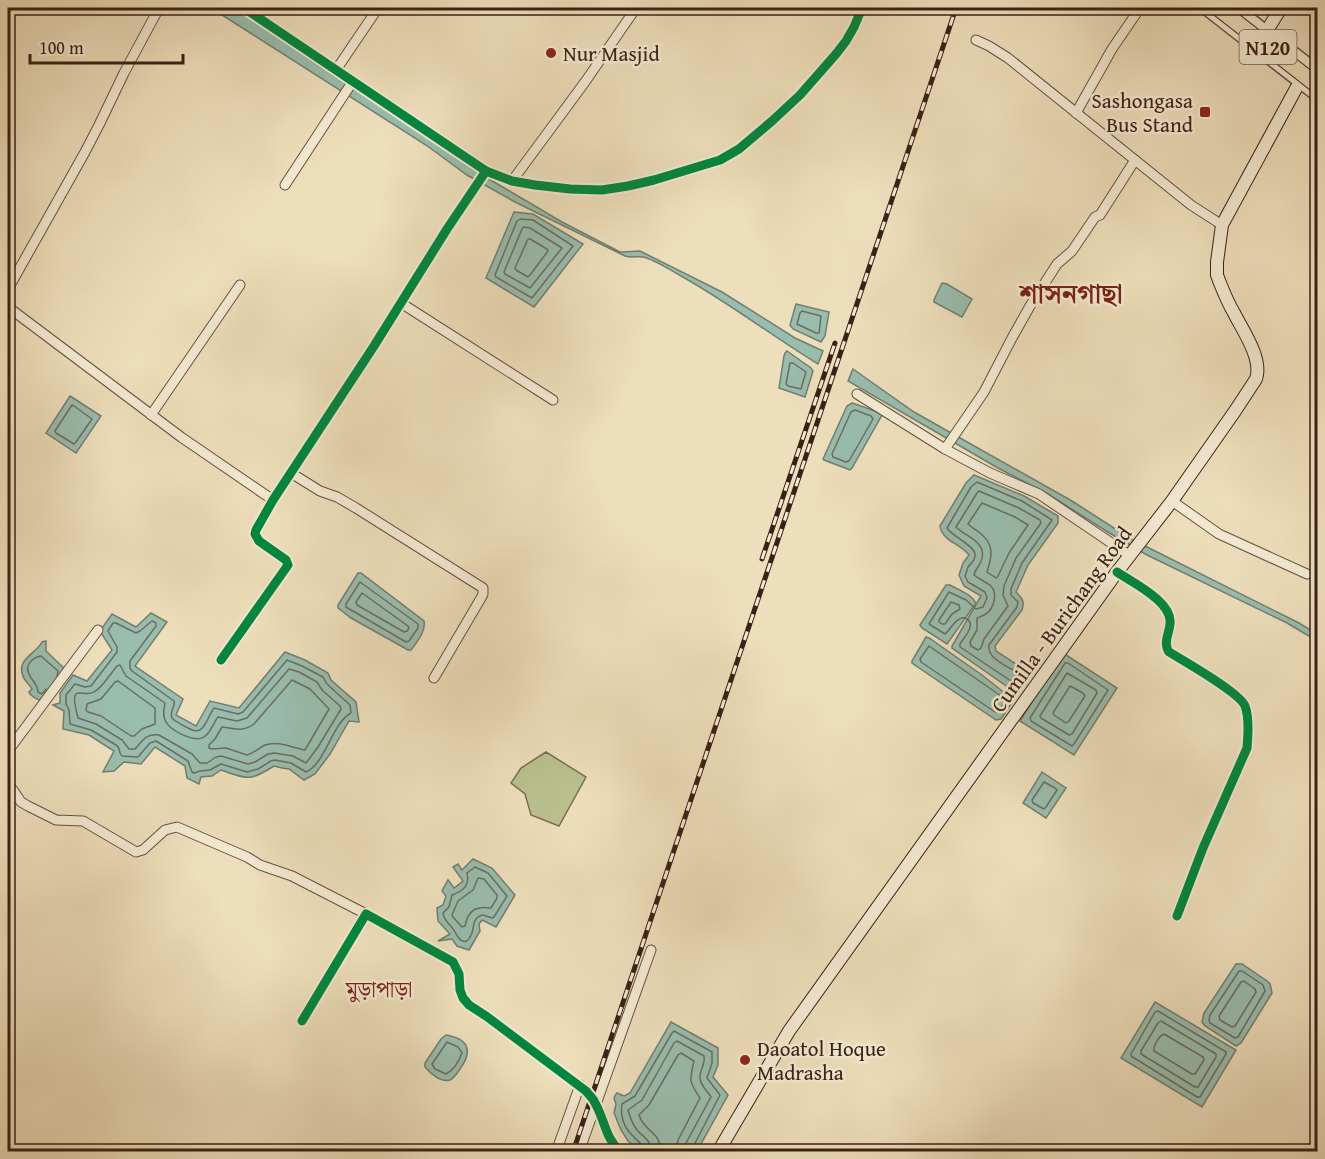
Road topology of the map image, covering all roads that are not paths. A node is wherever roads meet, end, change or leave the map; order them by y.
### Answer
1 (159, 8) edge
2 (244, 8) edge
3 (378, 8) edge
4 (636, 8) edge
5 (862, 8) edge
6 (1140, 8) edge
7 (1204, 8) edge
8 (1218, 8) edge
9 (1237, 8) edge
10 (1281, 8) edge
11 (1266, 31) junction
12 (975, 40) dead end
13 (336, 70) junction
14 (1317, 70) edge
15 (353, 81) junction
16 (1299, 83) junction
17 (1317, 86) edge
18 (1317, 97) edge
19 (1076, 113) junction
20 (1135, 160) junction
21 (486, 171) junction
22 (512, 181) junction
23 (285, 185) dead end
24 (1222, 225) junction
25 (240, 285) dead end
26 (8, 289) edge
27 (401, 303) junction
28 (8, 308) edge
29 (857, 394) dead end
30 (553, 400) dead end
31 (151, 415) junction
32 (947, 446) junction
33 (291, 473) junction
34 (273, 500) junction
35 (1172, 501) junction
36 (1129, 555) junction
37 (1117, 572) junction
38 (1307, 574) dead end
39 (98, 630) dead end
40 (222, 660) dead end
41 (434, 678) dead end
42 (8, 751) edge
43 (8, 785) edge
44 (366, 914) junction
45 (1177, 916) dead end
46 (651, 950) dead end
47 (302, 1021) dead end
48 (580, 1085) junction
49 (596, 1103) junction
50 (556, 1152) edge
51 (579, 1152) edge
52 (621, 1152) edge
53 (718, 1152) edge

1 - 26 street
2 - 13 street
3 - 13 street
4 - 22 street
5 - 22 street
6 - 19 street
7 - 16 street
8 - 17 highway, N120, bridge
9 - 11 street
10 - 11 main road
11 - 14 street
11 - 16 main road
12 - 19 street
13 - 15 street
15 - 21 street
15 - 23 street
16 - 18 street
16 - 24 main road, Cumilla - Burichang Road
19 - 20 street
20 - 24 street
20 - 32 street
21 - 22 street
21 - 27 street
24 - 35 main road, Cumilla - Burichang Road
25 - 31 street
27 - 30 street
27 - 33 street
28 - 31 street
29 - 32 street
31 - 34 street
32 - 36 street
33 - 34 street
33 - 41 street
34 - 40 street
35 - 36 main road, Cumilla - Burichang Road
35 - 38 street
36 - 37 main road, Cumilla - Burichang Road
37 - 45 street
37 - 53 main road, Cumilla - Burichang Road
39 - 42 street
43 - 44 street
44 - 47 street
44 - 48 street
46 - 49 street
48 - 49 street
48 - 50 street
49 - 51 street
49 - 52 street

